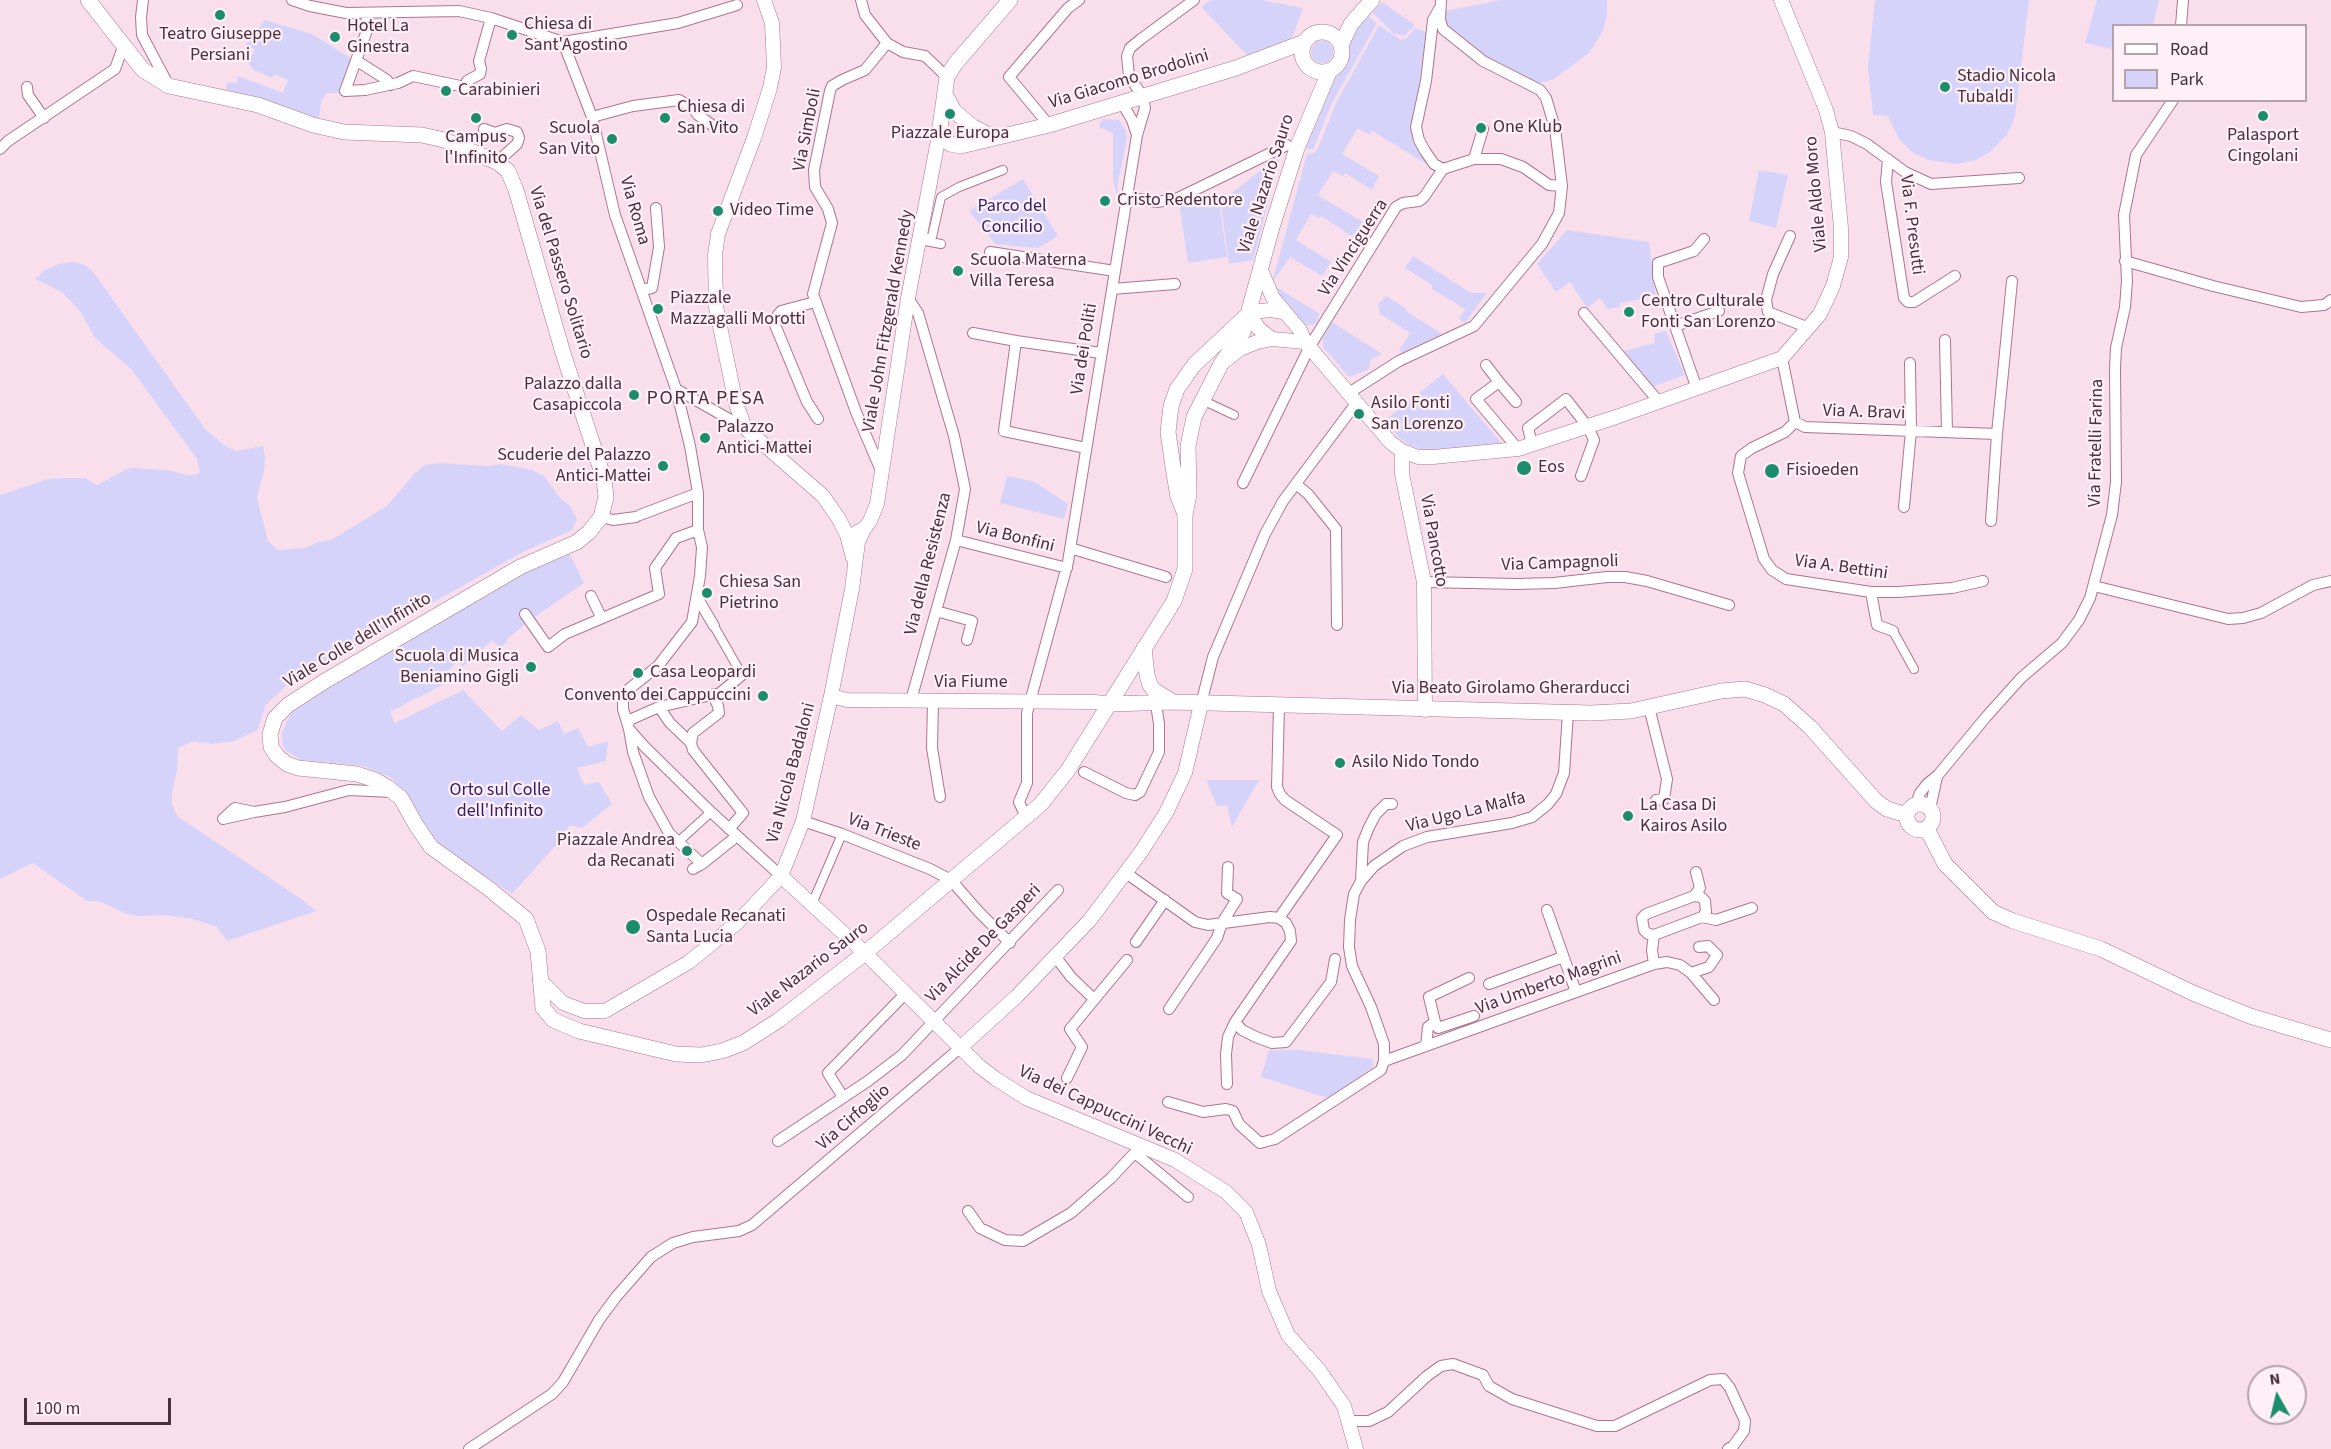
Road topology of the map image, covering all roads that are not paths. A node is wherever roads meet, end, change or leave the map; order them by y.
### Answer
1 (88, 0) edge
2 (143, 0) edge
3 (292, 0) edge
4 (764, 0) edge
5 (861, 0) edge
6 (1010, 0) edge
7 (1079, 0) edge
8 (1194, 0) edge
9 (1780, 0) edge
10 (2183, 0) edge
11 (1440, 4) edge
12 (737, 5) dead end
13 (1367, 5) edge
14 (367, 14) junction
15 (491, 18) junction
16 (2181, 24) edge
17 (1324, 32) junction
18 (563, 42) junction
19 (1304, 42) junction
20 (887, 43) junction
21 (1341, 45) junction
22 (123, 46) junction
23 (1268, 57) junction
24 (357, 61) junction
25 (1308, 67) junction
26 (1330, 70) junction
27 (947, 77) junction
28 (390, 85) junction
29 (170, 86) junction
30 (27, 87) dead end
31 (945, 94) junction
32 (1143, 97) junction
33 (2172, 102) edge
34 (1122, 104) junction
35 (1311, 111) junction
36 (592, 117) junction
37 (44, 118) junction
38 (963, 119) junction
39 (712, 125) dead end
40 (1049, 125) junction
41 (484, 129) dead end
42 (1483, 129) dead end
43 (940, 131) junction
44 (1832, 132) junction
45 (1137, 135) junction
46 (1001, 138) junction
47 (1287, 145) dead end
48 (961, 146) junction
49 (0, 149) edge
50 (1474, 159) junction
51 (1888, 159) junction
52 (497, 162) junction
53 (934, 167) junction
54 (1443, 169) junction
55 (1003, 170) dead end
56 (2019, 178) dead end
57 (1562, 186) junction
58 (1127, 197) junction
59 (656, 208) dead end
60 (1790, 236) dead end
61 (1704, 239) dead end
62 (920, 240) junction
63 (941, 244) dead end
64 (990, 252) dead end
65 (2126, 261) junction
66 (1260, 268) junction
67 (1114, 271) junction
68 (1955, 276) dead end
69 (2012, 281) dead end
70 (1175, 284) dead end
71 (1112, 289) junction
72 (641, 290) junction
73 (908, 298) junction
74 (2331, 300) edge
75 (815, 302) junction
76 (1719, 310) dead end
77 (1249, 312) junction
78 (1283, 312) junction
79 (1584, 313) dead end
80 (1675, 326) junction
81 (1809, 328) junction
82 (973, 333) dead end
83 (1272, 339) junction
84 (1945, 340) dead end
85 (1016, 341) junction
86 (1308, 344) junction
87 (1101, 353) junction
88 (1782, 358) junction
89 (1911, 363) dead end
90 (1221, 364) junction
91 (1486, 365) dead end
92 (1499, 382) junction
93 (676, 389) junction
94 (1697, 389) junction
95 (1353, 397) junction
96 (1202, 400) junction
97 (1515, 402) dead end
98 (1659, 402) junction
99 (1234, 415) dead end
100 (819, 419) dead end
101 (1795, 422) junction
102 (1588, 426) junction
103 (745, 428) junction
104 (888, 429) junction
105 (864, 431) junction
106 (1911, 431) junction
107 (1947, 432) junction
108 (1998, 434) junction
109 (1532, 444) junction
110 (1086, 448) junction
111 (1518, 449) junction
112 (1402, 451) junction
113 (881, 452) junction
114 (1581, 476) dead end
115 (1243, 483) dead end
116 (1296, 484) junction
117 (698, 493) junction
118 (1904, 507) dead end
119 (874, 513) junction
120 (1185, 515) junction
121 (601, 517) junction
122 (1991, 521) dead end
123 (864, 529) junction
124 (698, 530) junction
125 (847, 535) junction
126 (956, 540) junction
127 (1070, 548) junction
128 (854, 561) junction
129 (1067, 568) junction
130 (1166, 577) dead end
131 (1983, 581) dead end
132 (2331, 581) edge
133 (1424, 582) junction
134 (2094, 586) junction
135 (1871, 592) junction
136 (591, 596) dead end
137 (697, 597) junction
138 (1729, 605) dead end
139 (936, 611) junction
140 (525, 614) dead end
141 (599, 618) junction
142 (714, 626) joint
143 (1337, 626) dead end
144 (1893, 631) joint
145 (967, 640) dead end
146 (1144, 648) junction
147 (1914, 669) dead end
148 (742, 675) joint
149 (1125, 681) junction
150 (1153, 692) junction
151 (713, 695) junction
152 (831, 696) junction
153 (911, 700) junction
154 (933, 700) junction
155 (1031, 701) junction
156 (1139, 702) junction
157 (1110, 704) junction
158 (1201, 704) junction
159 (1278, 706) junction
160 (659, 707) junction
161 (1649, 707) junction
162 (1425, 710) junction
163 (1568, 712) junction
164 (628, 725) junction
165 (692, 743) junction
166 (1084, 772) dead end
167 (393, 792) junction
168 (940, 797) dead end
169 (1656, 800) dead end
170 (1392, 804) dead end
171 (1918, 809) junction
172 (254, 812) dead end
173 (711, 812) junction
174 (1026, 817) junction
175 (802, 821) junction
176 (1927, 829) junction
177 (733, 832) junction
178 (842, 834) junction
179 (678, 842) junction
180 (1228, 867) dead end
181 (1696, 872) dead end
182 (1126, 873) junction
183 (781, 876) junction
184 (951, 880) junction
185 (1361, 881) junction
186 (1059, 890) dead end
187 (1694, 896) junction
188 (1165, 900) junction
189 (812, 904) junction
190 (1752, 908) dead end
191 (1547, 910) dead end
192 (1702, 917) junction
193 (1279, 918) junction
194 (1222, 923) junction
195 (1654, 935) junction
196 (1136, 942) dead end
197 (1010, 943) junction
198 (1699, 947) dead end
199 (865, 953) junction
200 (1055, 956) junction
201 (1563, 957) junction
202 (1335, 959) dead end
203 (1127, 960) dead end
204 (1654, 964) junction
205 (1691, 973) junction
206 (1469, 978) dead end
207 (540, 980) junction
208 (1489, 984) dead end
209 (1576, 992) junction
210 (905, 994) junction
211 (1094, 999) junction
212 (1714, 1000) dead end
213 (1169, 1009) dead end
214 (1474, 1016) dead end
215 (933, 1020) junction
216 (1235, 1022) junction
217 (1435, 1022) junction
218 (2331, 1040) edge
219 (1426, 1046) junction
220 (960, 1048) junction
221 (1383, 1065) junction
222 (1066, 1078) dead end
223 (1227, 1084) dead end
224 (843, 1097) junction
225 (1168, 1102) dead end
226 (778, 1141) dead end
227 (1139, 1149) junction
228 (1188, 1197) dead end
229 (968, 1211) dead end
230 (1349, 1421) junction
231 (469, 1449) edge
232 (1356, 1449) edge
233 (1728, 1449) edge

1 - 22 main road
2 - 29 street
3 - 14 street
4 - 103 street
5 - 20 street
6 - 27 main road
7 - 40 street
8 - 32 street
9 - 44 street, Viale Aldo Moro
10 - 16 street
11 - 54 street
11 - 57 street
12 - 18 street
13 - 17 main road
13 - 21 main road, Viale Nazario Sauro
14 - 15 street
14 - 24 street
15 - 18 street
15 - 28 street
17 - 19 main road
17 - 21 main road
18 - 36 street, Via Roma
19 - 23 main road, Via Giacomo Brodolini
19 - 25 main road
20 - 27 street
20 - 75 street, Via Simboli
21 - 26 main road, Viale Nazario Sauro
22 - 29 main road
22 - 37 street
23 - 25 main road, Via Giacomo Brodolini
23 - 32 main road, Via Giacomo Brodolini
24 - 28 street
24 - 28 street
25 - 26 main road
25 - 35 main road
26 - 35 main road, Viale Nazario Sauro
27 - 31 main road
29 - 52 main road
30 - 37 street
31 - 38 main road
31 - 43 main road
32 - 34 main road, Via Giacomo Brodolini
32 - 45 street, Via dei Politi
33 - 65 street, Via Fratelli Farina
34 - 40 main road, Via Giacomo Brodolini
34 - 45 street
35 - 66 main road, Viale Nazario Sauro
36 - 39 street
36 - 72 street, Via Roma
37 - 49 street
38 - 43 main road
38 - 46 main road
40 - 46 main road, Via Giacomo Brodolini
41 - 52 street
42 - 50 street
43 - 48 main road
43 - 53 street, Viale John Fitzgerald Kennedy
44 - 51 street, Via F. Presutti
44 - 81 street, Viale Aldo Moro
45 - 58 street, Via dei Politi
46 - 48 main road
47 - 58 street
48 - 53 street
50 - 54 street
50 - 57 street
51 - 56 street
51 - 68 street, Via F. Presutti
52 - 121 main road, Via del Passero Solitario
53 - 62 street, Viale John Fitzgerald Kennedy
54 - 86 street, Via Vinciguerra
55 - 62 street
57 - 95 street
58 - 67 street, Via dei Politi
59 - 72 street
60 - 81 street
61 - 80 street
62 - 63 street
62 - 73 street, Viale John Fitzgerald Kennedy
64 - 67 street
65 - 74 street
65 - 134 street, Via Fratelli Farina
66 - 77 main road, Viale Nazario Sauro
66 - 78 street
67 - 71 street, Via dei Politi
69 - 108 street
70 - 71 street
71 - 87 street, Via dei Politi
72 - 93 street, Via Roma
73 - 104 street, Viale John Fitzgerald Kennedy
73 - 126 street, Via della Resistenza
75 - 100 street
75 - 105 street, Via Simboli
76 - 80 street
77 - 78 street
77 - 83 street
77 - 90 main road, Viale Nazario Sauro
77 - 120 main road, Viale Nazario Sauro
78 - 86 street
79 - 98 street
80 - 94 street
81 - 88 street, Viale Aldo Moro
82 - 85 street
83 - 86 street
83 - 90 street
84 - 107 street
85 - 87 street
85 - 110 street
86 - 95 street
86 - 115 street, Via Vinciguerra
87 - 110 street, Via dei Politi
88 - 94 street, Viale Aldo Moro
88 - 101 street
89 - 106 street
90 - 96 main road, Viale Nazario Sauro
91 - 92 street
92 - 97 street
92 - 111 street
93 - 103 street
93 - 117 street, Via Roma
94 - 98 street, Viale Aldo Moro
95 - 112 street
95 - 116 street
96 - 99 street
96 - 120 main road, Viale Nazario Sauro
98 - 102 street, Viale Aldo Moro
101 - 106 street, Via A. Bravi
101 - 135 street, Via A. Bettini
102 - 109 street, Viale Aldo Moro
102 - 109 street
102 - 114 street
103 - 125 street, Via Nicola Badaloni
104 - 105 street
104 - 113 street, Viale John Fitzgerald Kennedy
105 - 113 street
106 - 107 street, Via A. Bravi
106 - 118 street
107 - 108 street, Via A. Bravi
108 - 122 street
109 - 111 street, Viale Aldo Moro
110 - 127 street, Via dei Politi
111 - 112 street, Viale Aldo Moro
112 - 133 street, Via Pancotto
113 - 119 street, Viale John Fitzgerald Kennedy
116 - 143 street
116 - 158 street
117 - 121 street
117 - 124 street, Via Roma
119 - 123 street, Viale John Fitzgerald Kennedy
119 - 125 street
120 - 146 main road, Viale Nazario Sauro
121 - 167 main road, Viale Colle dell'Infinito
123 - 125 street
123 - 128 street, Via Nicola Badaloni
124 - 137 street, Via Roma
124 - 141 street
125 - 128 street, Via Nicola Badaloni
126 - 129 street, Via Bonfini
126 - 139 street, Via della Resistenza
127 - 129 street, Via dei Politi
127 - 130 street, Via Bonfini
128 - 152 street, Via Nicola Badaloni
129 - 155 street, Via dei Politi
131 - 135 street, Via A. Bettini
132 - 134 street
133 - 138 street, Via Campagnoli
133 - 162 street, Via Pancotto
134 - 171 street, Via Fratelli Farina
135 - 144 street
136 - 141 street
137 - 142 street
137 - 164 street, Via Roma
139 - 145 street
139 - 153 street, Via della Resistenza
140 - 141 street
142 - 148 street
144 - 147 street
146 - 149 main road, Viale Nazario Sauro
146 - 150 main road
148 - 151 street
149 - 150 main road
149 - 156 main road
149 - 157 main road, Viale Nazario Sauro
150 - 156 main road
150 - 158 main road, Via Beato Girolamo Gherarducci
150 - 166 street
151 - 160 street
151 - 165 street
152 - 153 street, Via Fiume
152 - 175 street, Via Nicola Badaloni
153 - 154 street, Via Fiume
154 - 155 street, Via Fiume
154 - 168 street
155 - 157 street, Via Fiume
155 - 174 street
156 - 157 main road
157 - 174 main road, Viale Nazario Sauro
158 - 159 main road, Via Beato Girolamo Gherarducci
158 - 182 street
159 - 162 main road, Via Beato Girolamo Gherarducci
159 - 193 street
160 - 164 street
160 - 165 street
161 - 163 main road, Via Beato Girolamo Gherarducci
161 - 169 street
161 - 171 main road, Via Beato Girolamo Gherarducci
162 - 163 main road, Via Beato Girolamo Gherarducci
163 - 185 street, Via Ugo La Malfa
164 - 173 street
164 - 179 street
165 - 177 street
167 - 172 street
167 - 207 main road, Viale Colle dell'Infinito
170 - 185 street
171 - 176 main road
171 - 176 main road, Via Beato Girolamo Gherarducci
173 - 177 street
173 - 179 street
174 - 184 main road, Viale Nazario Sauro
175 - 178 street, Via Trieste
175 - 183 street, Via Nicola Badaloni
176 - 218 main road
177 - 179 street
177 - 183 street
178 - 184 street, Via Trieste
178 - 189 street
180 - 194 street
181 - 187 street
182 - 188 street
182 - 200 street
183 - 189 street, Via dei Cappuccini Vecchi
183 - 207 street, Via Nicola Badaloni
184 - 197 street
184 - 199 main road, Viale Nazario Sauro
185 - 221 street, Via Ugo La Malfa
186 - 197 street, Via Alcide De Gasperi
187 - 192 street
187 - 195 street
188 - 194 street
188 - 196 street
189 - 199 street, Via dei Cappuccini Vecchi
190 - 192 street
191 - 201 street
192 - 195 street
193 - 194 street
193 - 216 street
194 - 213 street
195 - 204 street
197 - 215 street, Via Alcide De Gasperi
198 - 205 street
199 - 207 main road, Viale Nazario Sauro
199 - 210 street, Via dei Cappuccini Vecchi
200 - 211 street
200 - 220 street
201 - 208 street
201 - 209 street
202 - 216 street
203 - 211 street
204 - 205 street, Via Umberto Magrini
204 - 209 street, Via Umberto Magrini
205 - 212 street, Via Umberto Magrini
206 - 217 street
209 - 219 street, Via Umberto Magrini
210 - 215 street, Via dei Cappuccini Vecchi
210 - 224 street
211 - 222 street
214 - 217 street
215 - 220 street, Via dei Cappuccini Vecchi
215 - 224 street, Via Alcide De Gasperi
216 - 223 street
217 - 219 street
219 - 221 street, Via Umberto Magrini
220 - 227 street, Via dei Cappuccini Vecchi
220 - 231 street, Via Cirfoglio
221 - 225 street, Via Umberto Magrini
224 - 226 street, Via Alcide De Gasperi
227 - 228 street
227 - 229 street
227 - 230 street, Via dei Cappuccini Vecchi
230 - 232 street, Via dei Cappuccini Vecchi
230 - 233 street

